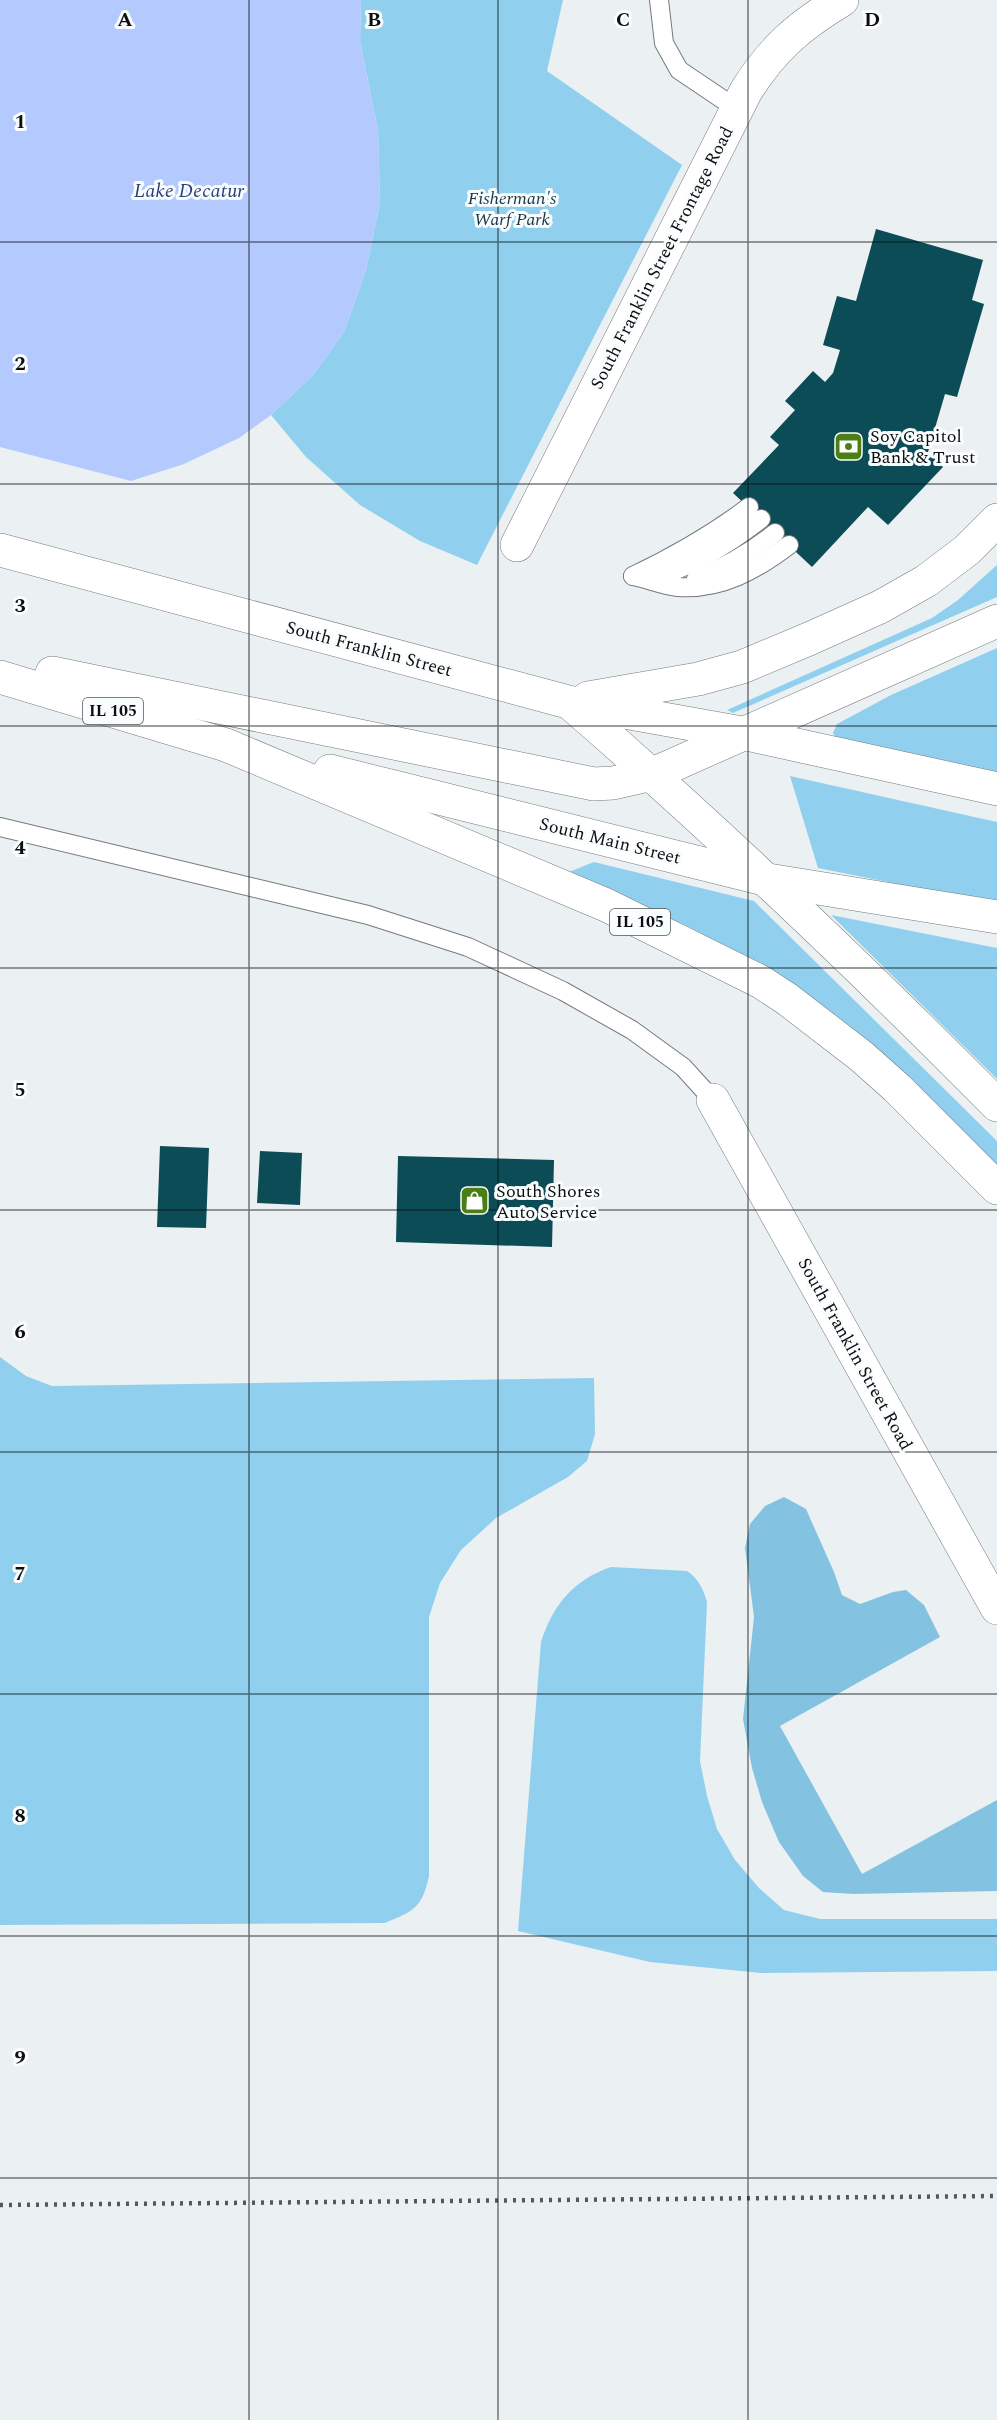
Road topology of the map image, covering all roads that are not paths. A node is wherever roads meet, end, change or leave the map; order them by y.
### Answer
1 (658, 0) edge
2 (842, 0) edge
3 (737, 109) junction
4 (755, 513) dead end
5 (997, 520) edge
6 (782, 539) dead end
7 (517, 545) dead end
8 (0, 550) edge
9 (997, 621) edge
10 (0, 662) edge
11 (0, 676) edge
12 (568, 702) junction
13 (742, 733) junction
14 (226, 745) junction
15 (652, 774) junction
16 (997, 789) edge
17 (0, 827) edge
18 (768, 880) junction
19 (997, 917) edge
20 (713, 1100) joint
21 (997, 1105) edge
22 (997, 1188) edge
23 (997, 1608) edge

1 - 3 lane
2 - 3 main road, South Franklin Street Frontage Road
3 - 7 main road, South Franklin Street Frontage Road
4 - 6 lane
5 - 12 main road
8 - 12 main road, South Franklin Street
9 - 13 main road
10 - 15 main road
11 - 14 main road, IL 105
12 - 13 main road, South Franklin Street
12 - 15 main road
13 - 15 main road
13 - 16 main road
14 - 18 main road, South Main Street
14 - 22 main road, IL 105
15 - 18 main road
17 - 20 lane
18 - 19 main road, South Main Street
18 - 21 main road
20 - 23 main road, South Franklin Street Road

